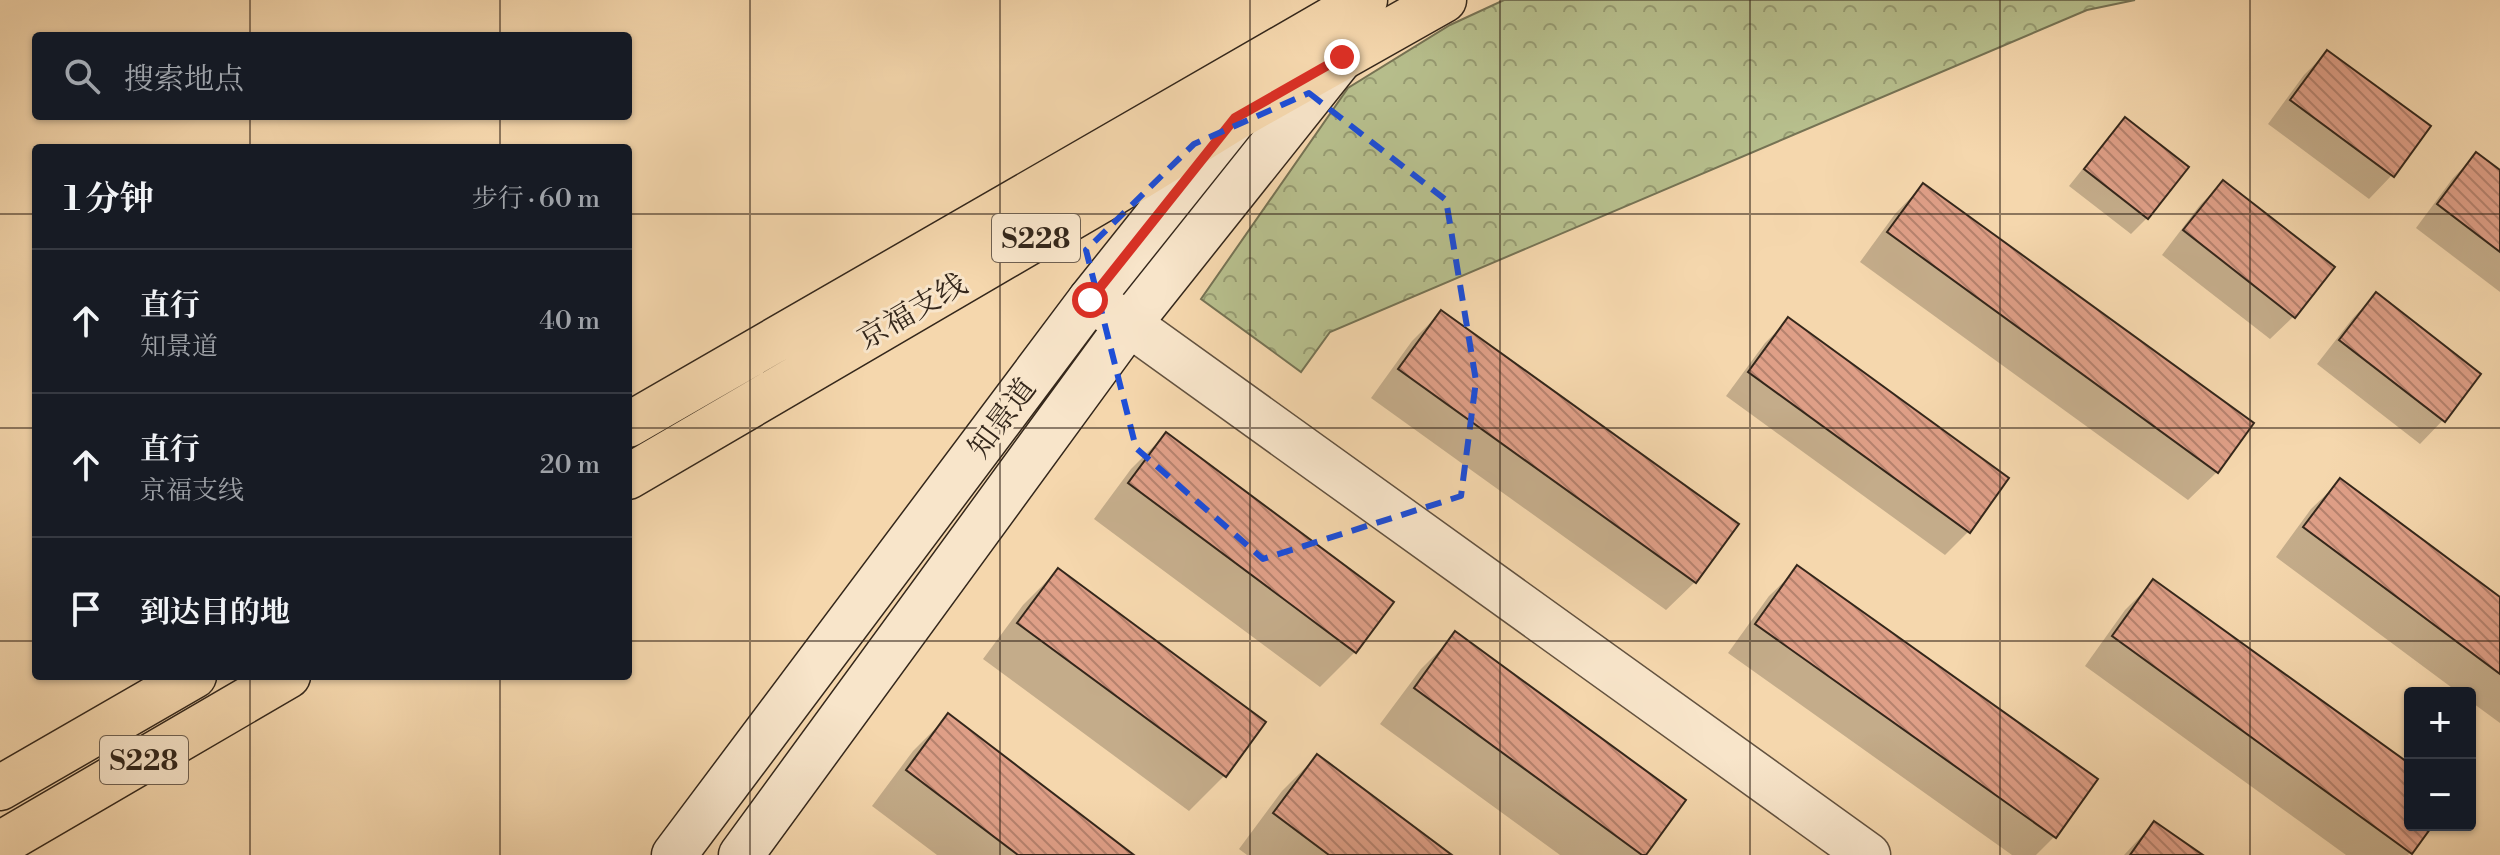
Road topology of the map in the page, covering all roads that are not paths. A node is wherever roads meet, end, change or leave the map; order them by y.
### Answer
1 (1402, 0) edge
2 (1444, 0) edge
3 (1346, 19) edge
4 (1235, 118) junction
5 (1090, 300) junction
6 (1129, 324) junction
7 (632, 423) edge
8 (632, 475) edge
9 (187, 680) edge
10 (281, 680) edge
11 (0, 788) edge
12 (0, 844) edge
13 (674, 855) edge
14 (741, 855) edge
15 (1868, 855) edge

1 - 3 main road, 知景道
2 - 3 main road, 京福支线 / S228
3 - 4 main road, 知景道
3 - 6 main road, 知景道
3 - 7 main road, 京福支线 / S228
4 - 5 main road, 知景道
4 - 8 main road, 京福支线 / S228
5 - 6 main road
5 - 13 main road, 知景道
6 - 14 main road, 知景道
6 - 15 main road
9 - 11 main road, S228
10 - 12 main road, S228

